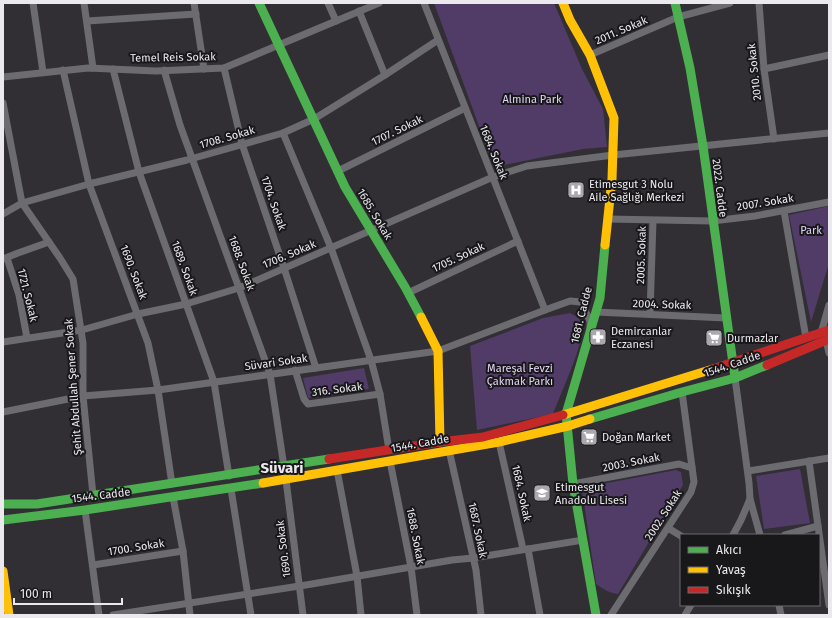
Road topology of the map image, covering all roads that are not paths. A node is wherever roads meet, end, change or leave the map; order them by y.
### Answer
1 (32, 3) edge
2 (84, 3) edge
3 (194, 3) edge
4 (259, 3) edge
5 (328, 3) edge
6 (379, 3) edge
7 (424, 3) edge
8 (563, 3) edge
9 (675, 3) edge
10 (730, 3) edge
11 (759, 3) edge
12 (359, 12) junction
13 (196, 14) junction
14 (678, 17) junction
15 (87, 21) junction
16 (336, 21) junction
17 (438, 40) junction
18 (279, 45) junction
19 (590, 55) junction
20 (829, 55) edge
21 (94, 68) junction
22 (204, 68) junction
23 (224, 68) junction
24 (113, 69) junction
25 (764, 69) junction
26 (63, 70) junction
27 (164, 70) junction
28 (44, 72) junction
29 (385, 75) junction
30 (3, 77) edge
31 (3, 103) edge
32 (465, 108) junction
33 (314, 119) junction
34 (283, 133) junction
35 (829, 133) edge
36 (774, 139) junction
37 (7, 143) edge
38 (242, 144) junction
39 (703, 146) junction
40 (613, 155) junction
41 (193, 158) junction
42 (338, 171) junction
43 (139, 172) junction
44 (492, 177) junction
45 (89, 184) junction
46 (829, 202) edge
47 (22, 204) junction
48 (784, 211) junction
49 (3, 214) edge
50 (608, 220) junction
51 (653, 221) junction
52 (712, 221) junction
53 (371, 230) junction
54 (518, 241) junction
55 (49, 242) junction
56 (331, 248) junction
57 (5, 259) edge
58 (284, 268) junction
59 (239, 288) junction
60 (408, 293) junction
61 (186, 304) junction
62 (829, 305) edge
63 (545, 310) junction
64 (596, 312) junction
65 (138, 314) junction
66 (650, 314) junction
67 (726, 318) junction
68 (82, 330) junction
69 (590, 331) junction
70 (826, 335) edge
71 (27, 338) junction
72 (806, 338) junction
73 (3, 342) edge
74 (438, 352) junction
75 (829, 353) edge
76 (371, 360) junction
77 (733, 363) junction
78 (316, 368) junction
79 (295, 370) junction
80 (270, 374) junction
81 (735, 378) junction
82 (214, 382) junction
83 (158, 390) junction
84 (682, 392) junction
85 (380, 394) junction
86 (83, 396) junction
87 (3, 412) edge
88 (566, 414) junction
89 (568, 426) junction
90 (440, 442) junction
91 (499, 442) junction
92 (389, 450) junction
93 (449, 450) junction
94 (829, 458) edge
95 (390, 461) junction
96 (809, 461) junction
97 (284, 467) junction
98 (692, 468) junction
99 (337, 470) junction
100 (748, 471) junction
101 (229, 476) junction
102 (286, 480) junction
103 (172, 484) junction
104 (573, 484) junction
105 (231, 489) junction
106 (93, 495) junction
107 (174, 497) junction
108 (750, 499) junction
109 (3, 504) edge
110 (85, 510) junction
111 (3, 520) edge
112 (818, 526) junction
113 (668, 528) junction
114 (734, 534) edge
115 (760, 534) edge
116 (789, 534) edge
117 (819, 534) edge
118 (680, 535) edge
119 (820, 538) edge
120 (583, 540) junction
121 (525, 549) junction
122 (182, 551) junction
123 (473, 558) junction
124 (93, 565) junction
125 (411, 567) junction
126 (3, 571) edge
127 (357, 576) junction
128 (827, 578) edge
129 (299, 586) junction
130 (247, 594) junction
131 (188, 604) junction
132 (829, 605) edge
133 (690, 606) edge
134 (144, 613) edge
135 (9, 615) edge
136 (100, 615) edge
137 (113, 615) edge
138 (190, 615) edge
139 (251, 615) edge
140 (303, 615) edge
141 (361, 615) edge
142 (417, 615) edge
143 (481, 615) edge
144 (540, 615) edge
145 (596, 615) edge
146 (611, 615) edge
147 (685, 615) edge

1 - 28 street
2 - 15 street
3 - 13 street
4 - 18 main road, 1685. Sokak
5 - 16 street
6 - 12 street, Temel Reis Sokak
7 - 17 street, 1684. Sokak
8 - 19 main road, 1681. Cadde
9 - 14 main road, 2022. Cadde
10 - 14 street, 2011. Sokak
11 - 25 street, 2010. Sokak
12 - 16 street, Temel Reis Sokak
12 - 29 street
13 - 15 street
13 - 22 street
14 - 19 street, 2011. Sokak
14 - 39 main road, 2022. Cadde
15 - 21 street
16 - 18 street, Temel Reis Sokak
17 - 29 street, 1708. Sokak
17 - 32 street, 1684. Sokak
18 - 23 street, Temel Reis Sokak
18 - 33 main road, 1685. Sokak
19 - 40 main road, 1681. Cadde
20 - 25 street
21 - 24 street, Temel Reis Sokak
21 - 26 street, Temel Reis Sokak
22 - 23 street, Temel Reis Sokak
22 - 27 street, Temel Reis Sokak
23 - 38 street, 1704. Sokak
24 - 27 street, Temel Reis Sokak
24 - 43 street, 1689. Sokak
25 - 36 street, 2010. Sokak
26 - 28 street, Temel Reis Sokak
26 - 45 street, 1690. Sokak
27 - 41 street, 1688. Sokak
28 - 30 street, Temel Reis Sokak
29 - 33 street, 1708. Sokak
31 - 37 street, Şehit Abdullah Şener Sokak
32 - 42 street, 1707. Sokak
32 - 44 street, 1684. Sokak
33 - 34 street, 1708. Sokak
33 - 42 main road, 1685. Sokak
34 - 38 street, 1708. Sokak
34 - 56 street
35 - 36 street, 1706. Sokak
36 - 39 street, 1706. Sokak
37 - 47 street, Şehit Abdullah Şener Sokak
38 - 41 street, 1708. Sokak
38 - 58 street, 1704. Sokak
39 - 40 street, 1706. Sokak
39 - 52 main road, 2022. Cadde
40 - 44 street, 1706. Sokak
40 - 50 main road, 1681. Cadde
41 - 43 street, 1708. Sokak
41 - 59 street, 1688. Sokak
42 - 53 main road, 1685. Sokak
43 - 45 street, 1708. Sokak
43 - 61 street, 1689. Sokak
44 - 53 street, 1706. Sokak
44 - 54 street, 1684. Sokak
45 - 47 street, 1708. Sokak
45 - 65 street, 1690. Sokak
46 - 48 street, 2007. Sokak
47 - 49 street, 1708. Sokak
47 - 55 street, Şehit Abdullah Şener Sokak
48 - 52 street, 2007. Sokak
48 - 72 street
50 - 51 street, 2007. Sokak
50 - 64 main road, 1681. Cadde
51 - 52 street, 2007. Sokak
51 - 66 street, 2005. Sokak
52 - 67 main road, 2022. Cadde
53 - 56 street, 1706. Sokak
53 - 60 main road, 1685. Sokak
54 - 60 street, 1705. Sokak
54 - 63 street, 1684. Sokak
55 - 57 street
55 - 68 street, Şehit Abdullah Şener Sokak
56 - 58 street, 1706. Sokak
56 - 76 street
57 - 71 street, 1721. Sokak
58 - 59 street, 1706. Sokak
58 - 78 street, 1704. Sokak
59 - 61 street, 1706. Sokak
59 - 80 street, 1688. Sokak
60 - 74 main road, 1685. Sokak
61 - 65 street, 1706. Sokak
61 - 82 street, 1689. Sokak
62 - 70 street
63 - 69 street, Süvari Sokak
63 - 74 street, Süvari Sokak
64 - 66 street, 2004. Sokak
64 - 69 main road, 1681. Cadde
65 - 68 street, 1706. Sokak
65 - 83 street, 1690. Sokak
66 - 67 street, 2004. Sokak
67 - 77 main road, 2022. Cadde
68 - 71 street, 1706. Sokak
68 - 86 street, Şehit Abdullah Şener Sokak
69 - 88 main road, 1681. Cadde
70 - 72 main road, 1544. Cadde
70 - 75 street
70 - 81 main road, 1544. Cadde
71 - 73 street, 1706. Sokak
72 - 77 main road, 1544. Cadde
74 - 76 street, Süvari Sokak
74 - 90 main road, 1685. Sokak
76 - 78 street, Süvari Sokak
76 - 85 street
77 - 81 main road, 2022. Cadde
77 - 88 main road, 1544. Cadde
78 - 79 street, Süvari Sokak
79 - 80 street, Süvari Sokak
79 - 85 street, 316. Sokak
80 - 82 street, Süvari Sokak
80 - 97 street, 1688. Sokak
81 - 84 main road, 1544. Cadde
81 - 100 street
82 - 83 street, Süvari Sokak
82 - 101 street, 1689. Sokak
83 - 86 street, Süvari Sokak
83 - 103 street, 1690. Sokak
84 - 89 main road, 1544. Cadde
84 - 98 street, 2002. Sokak
85 - 92 street
86 - 87 street, Süvari Sokak
86 - 106 street, Şehit Abdullah Şener Sokak
88 - 89 main road, 1681. Cadde
88 - 90 main road, 1544. Cadde
89 - 91 main road, 1544. Cadde
89 - 104 main road, 1681. Cadde
90 - 92 main road, 1544. Cadde
91 - 93 main road, 1544. Cadde
91 - 121 street, 1684. Sokak
92 - 97 main road, 1544. Cadde
93 - 95 main road, 1544. Cadde
93 - 123 street, 1687. Sokak
94 - 96 street
95 - 99 main road, 1544. Cadde
95 - 125 street, 1688. Sokak
96 - 100 street
96 - 112 street
97 - 101 main road, 1544. Cadde
98 - 104 street, 2003. Sokak
98 - 113 street, 2002. Sokak
99 - 102 main road, 1544. Cadde
99 - 127 street
100 - 108 street
101 - 103 main road, 1544. Cadde
102 - 105 main road, 1544. Cadde
102 - 129 street, 1690. Sokak
103 - 106 main road, 1544. Cadde
104 - 120 main road, 1681. Cadde
105 - 107 main road, 1544. Cadde
105 - 130 street
106 - 109 main road, 1544. Cadde
107 - 110 main road, 1544. Cadde
107 - 122 street
108 - 114 street
108 - 115 street
110 - 111 main road, 1544. Cadde
110 - 124 street
112 - 116 street
112 - 117 street
113 - 118 street
113 - 146 street, 2002. Sokak
119 - 128 street
120 - 121 street
120 - 145 main road, 1681. Cadde
121 - 123 street
121 - 144 street, 1684. Sokak
122 - 124 street, 1700. Sokak
122 - 131 street
123 - 125 street
123 - 143 street, 1687. Sokak
124 - 136 street
125 - 127 street
125 - 142 street, 1688. Sokak
126 - 135 main road
127 - 129 street
127 - 141 street
128 - 132 street
129 - 130 street
129 - 140 street, 1690. Sokak
130 - 131 street
130 - 139 street
131 - 134 street
131 - 138 street
133 - 147 street
134 - 137 street

